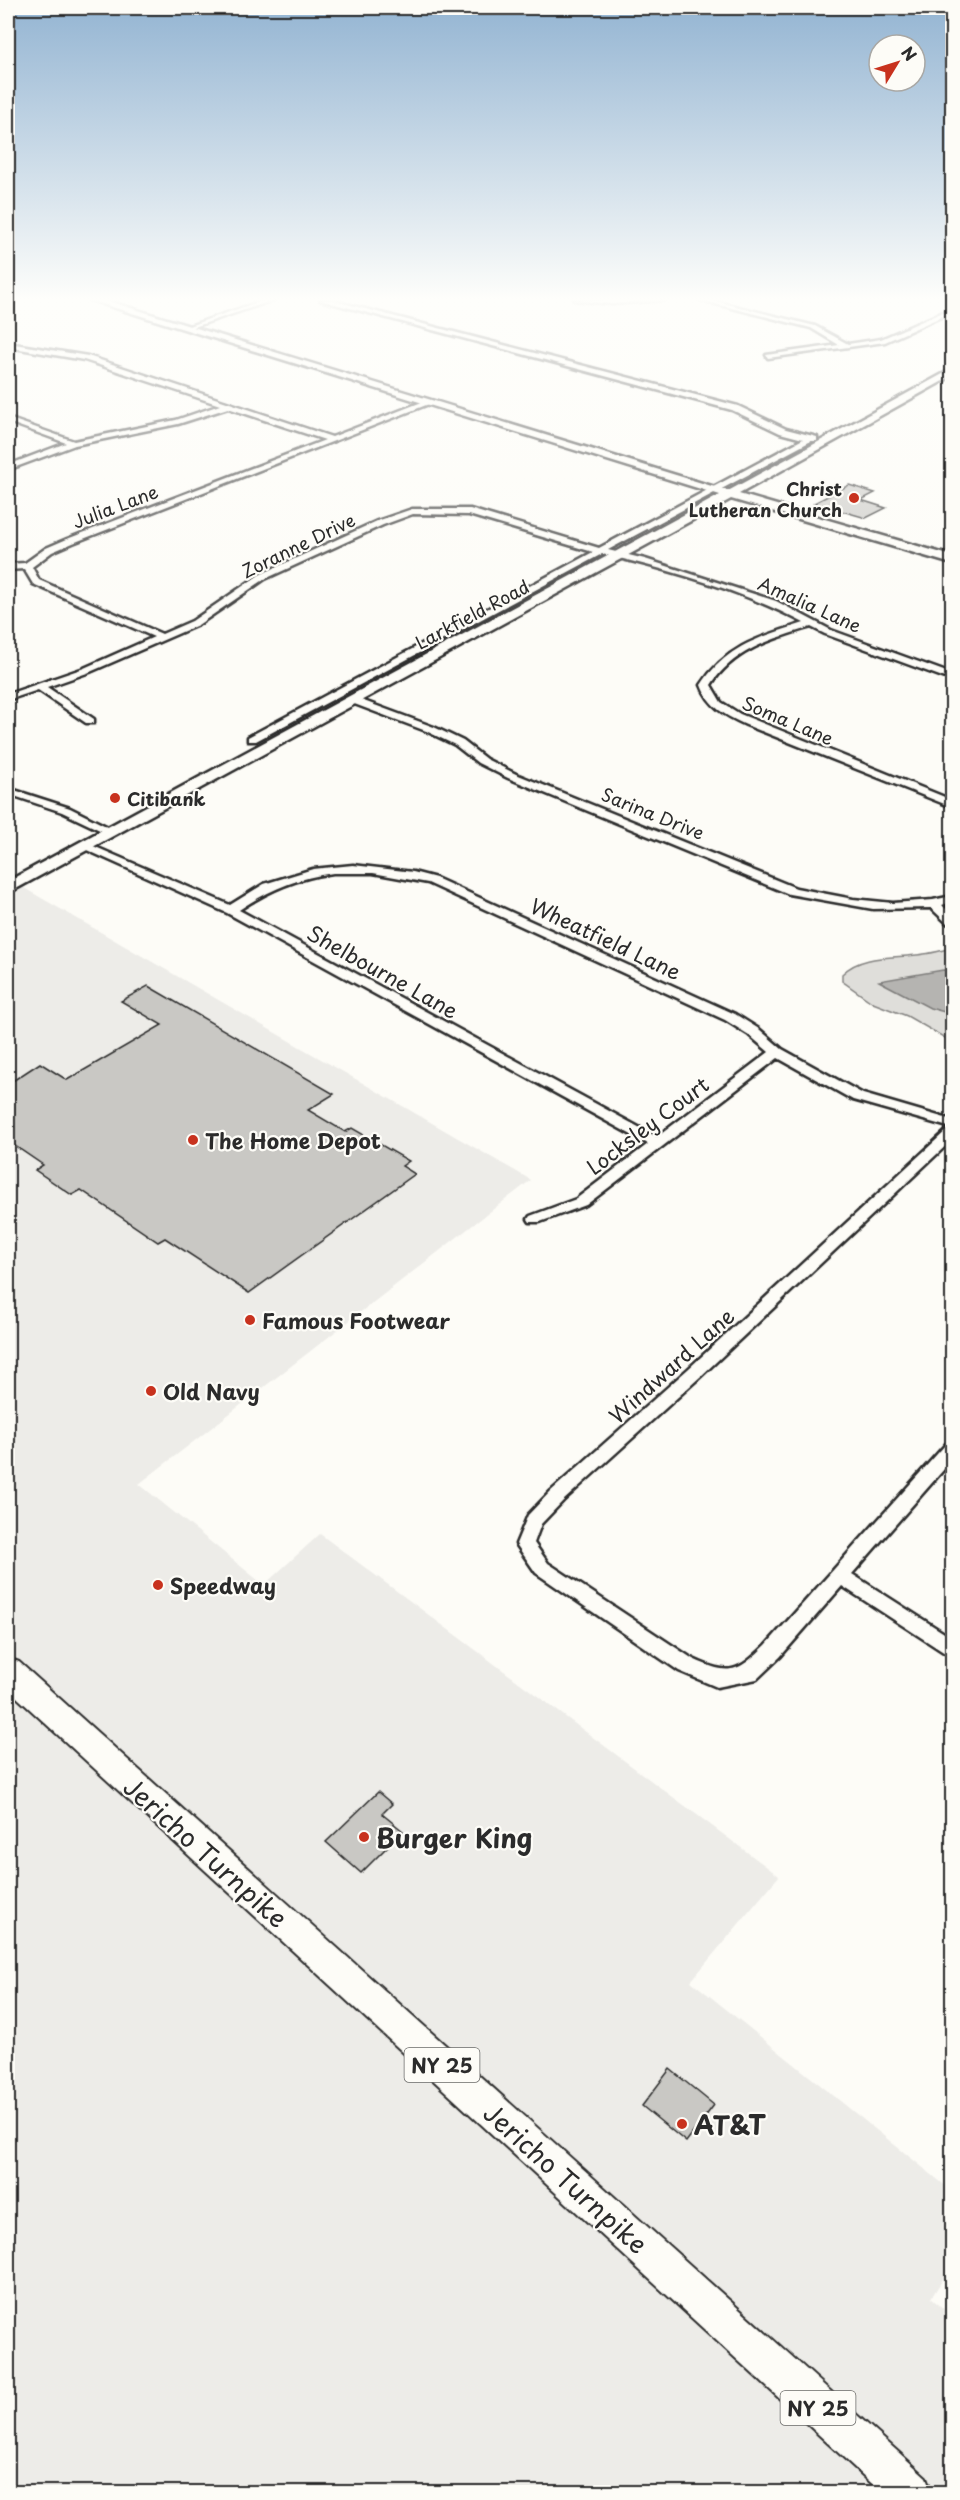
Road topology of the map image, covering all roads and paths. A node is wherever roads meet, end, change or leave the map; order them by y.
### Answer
1 (194, 417) edge
2 (263, 417) edge
3 (391, 417) edge
4 (477, 417) edge
5 (755, 417) edge
6 (871, 417) edge
7 (8, 420) edge
8 (810, 438) junction
9 (331, 439) junction
10 (825, 442) junction
11 (73, 443) junction
12 (8, 468) edge
13 (716, 491) junction
14 (730, 495) junction
15 (600, 551) junction
16 (619, 556) junction
17 (952, 560) edge
18 (27, 566) junction
19 (8, 567) edge
20 (811, 624) junction
21 (161, 637) junction
22 (952, 677) edge
23 (40, 687) junction
24 (8, 697) edge
25 (353, 700) junction
26 (90, 721) dead end
27 (252, 739) dead end
28 (8, 791) edge
29 (952, 804) edge
30 (110, 831) junction
31 (84, 845) junction
32 (8, 887) edge
33 (952, 899) edge
34 (935, 904) junction
35 (231, 910) junction
36 (952, 921) edge
37 (777, 1052) junction
38 (952, 1124) edge
39 (952, 1133) edge
40 (657, 1143) junction
41 (536, 1219) dead end
42 (952, 1449) edge
43 (840, 1575) junction
44 (952, 1647) edge
45 (8, 1671) edge
46 (911, 2493) edge

1 - 11 street
2 - 9 street
3 - 9 street, Julia Lane
4 - 13 main road
5 - 8 street
6 - 10 main road, Larkfield Road
7 - 11 street
8 - 10 street
8 - 13 street, Larkfield Road
9 - 18 street, Julia Lane
10 - 14 main road, Larkfield Road
11 - 12 street
13 - 14 main road
13 - 15 street, Larkfield Road
14 - 16 main road, Larkfield Road
14 - 17 main road
15 - 16 street, Zoranne Drive
15 - 21 street, Zoranne Drive
15 - 27 street, Larkfield Road
16 - 20 street, Amalia Lane
16 - 25 main road, Larkfield Road
18 - 19 street
18 - 21 street
20 - 22 street, Amalia Lane
20 - 29 street, Soma Lane
21 - 23 street, Zoranne Drive
23 - 24 street, Zoranne Drive
23 - 26 street
25 - 30 main road, Larkfield Road
25 - 34 street, Sarina Drive
28 - 30 street
30 - 31 main road, Larkfield Road
31 - 32 main road, Larkfield Road
31 - 35 street, Shelbourne Lane
33 - 34 street, Sarina Drive
34 - 36 street
35 - 37 street, Wheatfield Lane
35 - 40 street, Shelbourne Lane
37 - 38 street, Wheatfield Lane
37 - 40 street, Locksley Court
39 - 43 street, Windward Lane
40 - 41 street, Locksley Court
42 - 43 street
43 - 44 street
45 - 46 main road, Jericho Turnpike / NY 25

